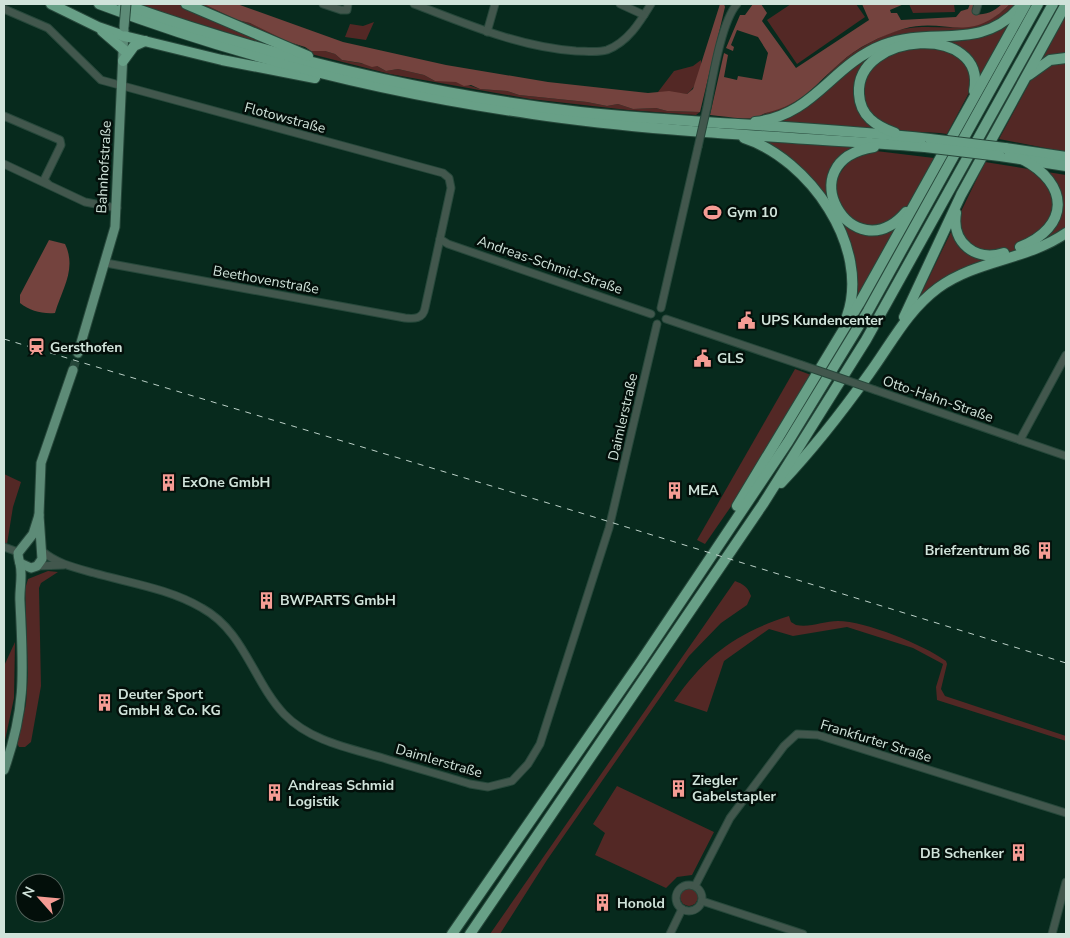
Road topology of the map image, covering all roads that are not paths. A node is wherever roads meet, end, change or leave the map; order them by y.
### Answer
1 (51, 4) edge
2 (99, 4) edge
3 (125, 4) edge
4 (186, 4) edge
5 (323, 4) edge
6 (348, 4) edge
7 (414, 4) edge
8 (495, 4) edge
9 (620, 4) edge
10 (651, 4) edge
11 (737, 4) edge
12 (1024, 4) edge
13 (1038, 4) edge
14 (1053, 4) edge
15 (1066, 4) edge
16 (4, 9) edge
17 (644, 15) junction
18 (98, 28) junction
19 (124, 32) junction
20 (487, 32) junction
21 (145, 41) junction
22 (124, 50) junction
23 (1066, 58) edge
24 (123, 61) junction
25 (336, 68) junction
26 (1022, 83) junction
27 (373, 86) junction
28 (122, 87) junction
29 (969, 105) junction
30 (4, 116) edge
31 (728, 128) junction
32 (908, 138) junction
33 (928, 143) junction
34 (887, 144) junction
35 (1003, 152) junction
36 (1066, 156) edge
37 (1022, 159) junction
38 (4, 164) edge
39 (1066, 166) edge
40 (52, 187) junction
41 (961, 195) junction
42 (917, 198) junction
43 (117, 208) junction
44 (1066, 234) edge
45 (440, 239) junction
46 (106, 263) junction
47 (661, 308) junction
48 (651, 314) junction
49 (666, 319) junction
50 (657, 324) junction
51 (897, 331) junction
52 (841, 334) junction
53 (78, 353) tunnel mouth
54 (1066, 355) edge
55 (73, 370) tunnel mouth
56 (1020, 440) junction
57 (1066, 456) edge
58 (763, 504) junction
59 (39, 515) junction
60 (724, 537) junction
61 (27, 543) junction
62 (4, 548) edge
63 (41, 549) junction
64 (18, 552) junction
65 (20, 563) junction
66 (67, 565) junction
67 (34, 567) junction
68 (20, 608) junction
69 (4, 770) edge
70 (1066, 813) edge
71 (1066, 882) edge
72 (695, 886) junction
73 (702, 901) junction
74 (682, 909) junction
75 (452, 934) edge
76 (470, 934) edge
77 (670, 934) edge
78 (803, 934) edge
79 (1052, 934) edge

1 - 18 highway
2 - 27 highway
3 - 19 main road, Bahnhofstraße, bridge
3 - 25 highway
4 - 25 highway
5 - 6 street
7 - 20 street
8 - 20 street
9 - 17 street
10 - 17 street
11 - 47 street, bridge
12 - 29 highway
12 - 31 highway
13 - 60 highway
14 - 58 highway
15 - 26 highway
16 - 28 street, Flotowstraße
17 - 20 street
18 - 19 highway
18 - 22 highway
19 - 21 highway
19 - 22 main road, Bahnhofstraße
21 - 24 highway
21 - 27 highway
22 - 24 main road, Bahnhofstraße
23 - 26 highway
24 - 28 main road, Bahnhofstraße
25 - 31 highway
26 - 41 highway
27 - 31 highway
28 - 43 main road, Bahnhofstraße
28 - 45 street, Flotowstraße
29 - 32 highway
29 - 42 highway
30 - 40 street
31 - 32 highway
31 - 34 highway
31 - 52 highway
32 - 33 highway
33 - 34 highway
33 - 35 highway, bridge
34 - 42 highway
35 - 36 highway
35 - 37 highway
37 - 39 highway
37 - 41 highway
38 - 40 street
40 - 43 street
41 - 51 highway
42 - 52 highway
43 - 46 main road, Bahnhofstraße
44 - 51 highway
45 - 46 street, Beethovenstraße
45 - 48 street, Andreas-Schmid-Straße
46 - 53 main road, Bahnhofstraße
47 - 48 street
47 - 49 street
48 - 50 street
49 - 50 street
49 - 56 street, Otto-Hahn-Straße, bridge
50 - 66 street, Daimlerstraße
51 - 58 highway
52 - 60 highway
54 - 56 street
55 - 59 main road
56 - 57 street, Otto-Hahn-Straße
58 - 76 highway
59 - 61 main road
59 - 63 main road
60 - 75 highway
61 - 63 main road
61 - 64 main road
62 - 64 street
63 - 66 street, Daimlerstraße
63 - 67 main road
64 - 65 main road
65 - 67 main road
65 - 68 main road
66 - 67 street, Daimlerstraße
67 - 68 main road
68 - 69 main road
70 - 72 street, Frankfurter Straße
71 - 79 street
72 - 73 street
72 - 74 street
73 - 74 street
73 - 78 street
74 - 77 street

